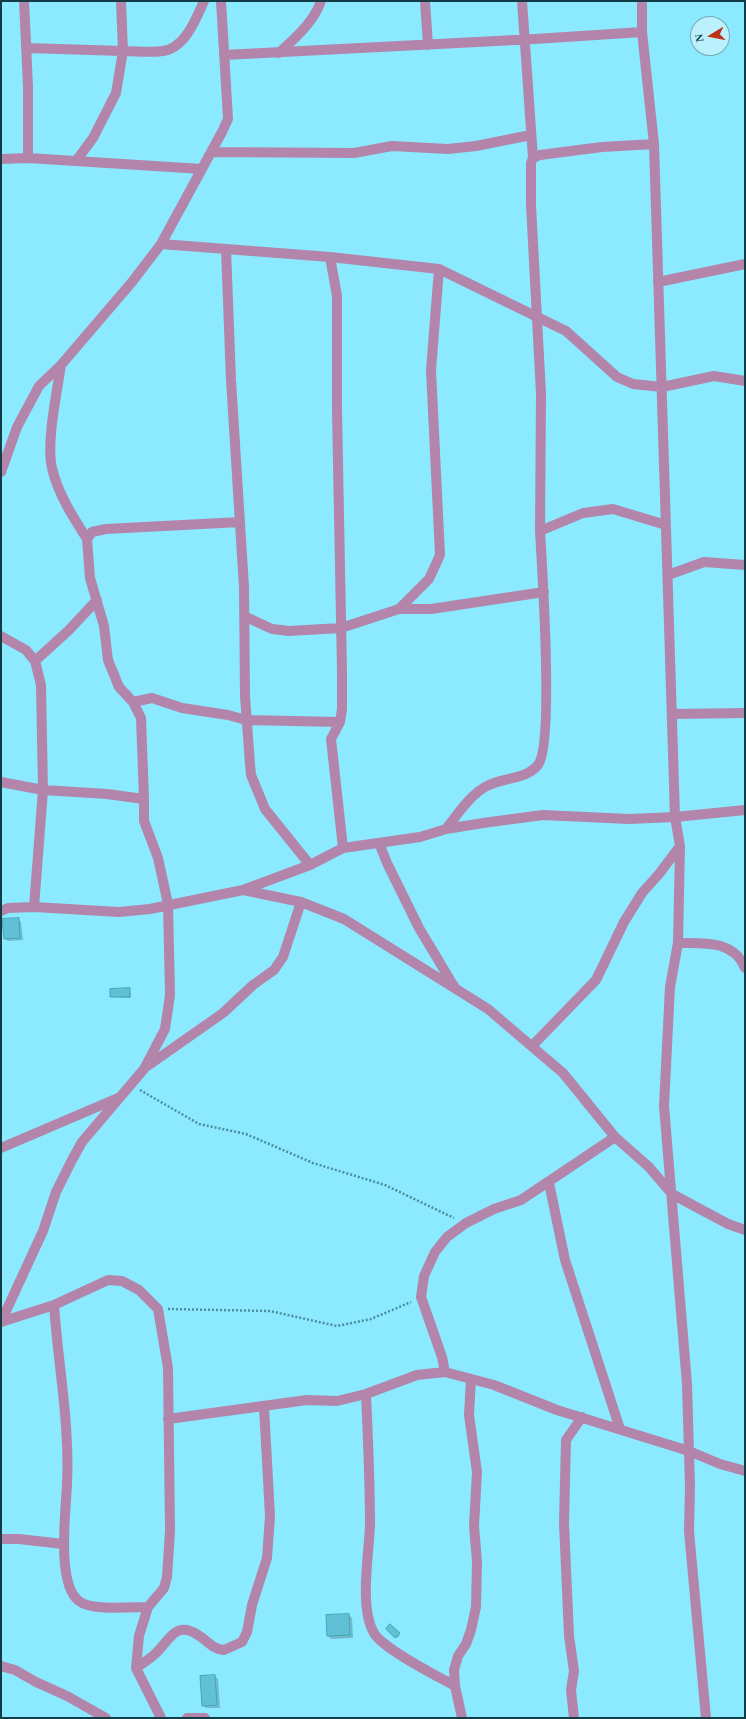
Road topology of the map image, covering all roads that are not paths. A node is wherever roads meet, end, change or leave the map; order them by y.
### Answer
1 (24, 1) edge
2 (121, 1) edge
3 (204, 1) edge
4 (221, 1) edge
5 (321, 1) edge
6 (425, 1) edge
7 (522, 1) edge
8 (642, 1) edge
9 (642, 32) junction
10 (524, 40) junction
11 (428, 45) junction
12 (27, 48) junction
13 (123, 51) junction
14 (279, 53) junction
15 (224, 55) junction
16 (531, 135) junction
17 (654, 144) junction
18 (211, 152) junction
19 (28, 158) junction
20 (533, 158) junction
21 (1, 159) edge
22 (76, 161) junction
23 (202, 170) junction
24 (161, 244) junction
25 (226, 249) junction
26 (330, 257) junction
27 (745, 264) edge
28 (439, 269) junction
29 (658, 282) junction
30 (538, 317) junction
31 (61, 365) junction
32 (745, 381) edge
33 (662, 387) junction
34 (1, 472) edge
35 (240, 522) junction
36 (666, 525) junction
37 (540, 531) junction
38 (87, 539) junction
39 (745, 565) edge
40 (668, 575) junction
41 (544, 592) junction
42 (97, 600) junction
43 (398, 609) junction
44 (244, 616) junction
45 (341, 628) junction
46 (1, 636) edge
47 (35, 661) junction
48 (133, 702) junction
49 (745, 712) edge
50 (672, 714) junction
51 (246, 720) junction
52 (340, 722) junction
53 (1, 782) edge
54 (43, 790) junction
55 (144, 799) junction
56 (745, 810) edge
57 (676, 817) junction
58 (446, 829) junction
59 (379, 843) junction
60 (680, 846) junction
61 (343, 848) junction
62 (310, 865) junction
63 (243, 890) junction
64 (300, 902) junction
65 (168, 904) junction
66 (34, 907) junction
67 (1, 911) edge
68 (678, 943) junction
69 (745, 968) edge
70 (456, 990) junction
71 (532, 1046) junction
72 (144, 1068) junction
73 (120, 1097) junction
74 (615, 1137) junction
75 (1, 1148) edge
76 (549, 1183) junction
77 (672, 1194) junction
78 (745, 1230) edge
79 (54, 1305) junction
80 (1, 1322) edge
81 (445, 1372) junction
82 (471, 1379) junction
83 (366, 1394) junction
84 (264, 1407) junction
85 (582, 1417) junction
86 (168, 1419) junction
87 (620, 1429) junction
88 (689, 1451) junction
89 (745, 1471) edge
90 (1, 1538) edge
91 (63, 1544) junction
92 (148, 1607) junction
93 (1, 1666) edge
94 (136, 1668) junction
95 (455, 1686) junction
96 (106, 1718) edge
97 (161, 1718) edge
98 (187, 1718) edge
99 (205, 1718) edge
100 (462, 1718) edge
101 (574, 1718) edge
102 (706, 1718) edge

1 - 12 street
2 - 13 street
3 - 13 street
4 - 15 street
5 - 14 street
6 - 11 street
7 - 10 street
8 - 9 street
9 - 10 street
9 - 17 street
10 - 11 street
10 - 16 street
11 - 14 street
12 - 13 street
12 - 19 street
13 - 22 street
14 - 15 street
15 - 18 street
16 - 18 street
16 - 20 street
17 - 20 street
17 - 29 street
18 - 23 street
19 - 21 street
19 - 22 street
20 - 30 street
22 - 23 street
23 - 24 street
24 - 25 street
24 - 31 street
25 - 26 street
25 - 35 street
26 - 28 street
26 - 45 street
27 - 29 street
28 - 30 street
28 - 43 street
29 - 33 street
30 - 33 street
30 - 37 street
31 - 34 street
31 - 38 street
32 - 33 street
33 - 36 street
35 - 38 street
35 - 44 street
36 - 37 street
36 - 40 street
37 - 41 street
38 - 42 street
39 - 40 street
40 - 50 street
41 - 43 street
41 - 58 street
42 - 47 street
42 - 48 street
43 - 45 street
44 - 45 street
44 - 51 street
45 - 52 street
46 - 47 street
47 - 54 street
48 - 51 street
48 - 55 street
49 - 50 street
50 - 57 street
51 - 52 street
51 - 62 street
52 - 61 street
53 - 54 street
54 - 55 street
54 - 66 street
55 - 65 street
56 - 57 street
57 - 58 street
57 - 60 street
58 - 59 street
59 - 61 street
59 - 70 street
60 - 68 street
60 - 71 street
61 - 62 street
62 - 63 street
63 - 64 street
63 - 65 street
64 - 70 street
64 - 72 street
65 - 66 street
65 - 72 street
66 - 67 street
68 - 69 street
68 - 77 street
70 - 71 street
71 - 74 street
72 - 73 street
73 - 75 street
73 - 80 street
74 - 76 street
74 - 77 street
76 - 81 street
76 - 87 street
77 - 78 street
77 - 88 street
79 - 80 street
79 - 86 street
79 - 91 street
81 - 82 street
81 - 83 street
82 - 85 street
82 - 95 street
83 - 84 street
83 - 95 street
84 - 86 street
84 - 94 street
85 - 87 street
85 - 101 street
86 - 92 street
87 - 88 street
88 - 89 street
88 - 102 street
90 - 91 street
91 - 92 street
92 - 94 street
93 - 96 street
94 - 97 street
95 - 100 street
98 - 99 street

